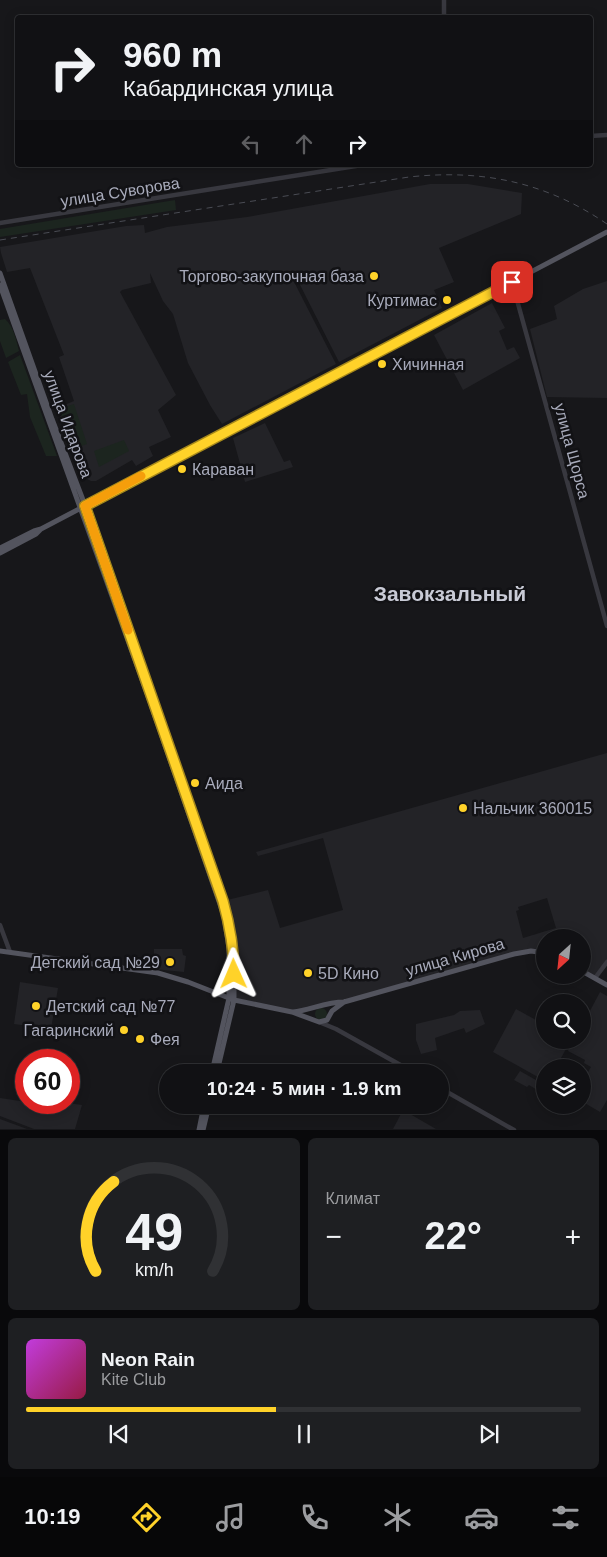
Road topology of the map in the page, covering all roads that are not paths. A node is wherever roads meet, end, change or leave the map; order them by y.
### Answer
1 (444, 0) edge
2 (444, 15) edge
3 (593, 136) edge
4 (607, 136) edge
5 (350, 167) edge
6 (0, 223) edge
7 (607, 232) edge
8 (0, 273) edge
9 (512, 282) junction
10 (0, 285) edge
11 (82, 508) junction
12 (41, 529) junction
13 (0, 548) edge
14 (0, 553) edge
15 (607, 626) edge
16 (0, 925) edge
17 (0, 951) edge
18 (10, 952) junction
19 (536, 952) edge
20 (607, 962) edge
21 (591, 976) edge
22 (595, 978) junction
23 (607, 985) edge
24 (232, 999) junction
25 (344, 1002) junction
26 (323, 1004) junction
27 (315, 1007) junction
28 (292, 1012) junction
29 (330, 1015) junction
30 (317, 1021) junction
31 (336, 1029) junction
32 (214, 1064) edge
33 (219, 1064) edge
34 (399, 1064) edge
35 (449, 1093) edge
36 (202, 1114) edge
37 (207, 1114) edge
38 (199, 1130) edge
39 (203, 1130) edge
40 (514, 1130) edge

1 - 2 street
3 - 4 street
5 - 6 street, улица Суворова
7 - 9 main road
8 - 11 main road, улица Идарова
9 - 11 main road
9 - 15 street, улица Щорса
10 - 11 main road, улица Идарова
11 - 12 main road
11 - 24 main road, улица Идарова
11 - 24 main road, улица Идарова
12 - 13 main road
12 - 14 main road
16 - 18 street
17 - 18 main road
18 - 24 main road
19 - 25 main road, улица Кирова
20 - 22 street
21 - 22 main road
22 - 23 main road
24 - 28 main road
24 - 32 main road, улица Идарова
24 - 33 main road, улица Идарова
25 - 26 main road
25 - 29 main road
26 - 27 main road
26 - 29 main road
27 - 28 main road
27 - 30 main road
28 - 30 main road
29 - 30 main road
29 - 31 street
30 - 31 street
31 - 34 street
35 - 40 street
36 - 38 main road
37 - 39 main road

